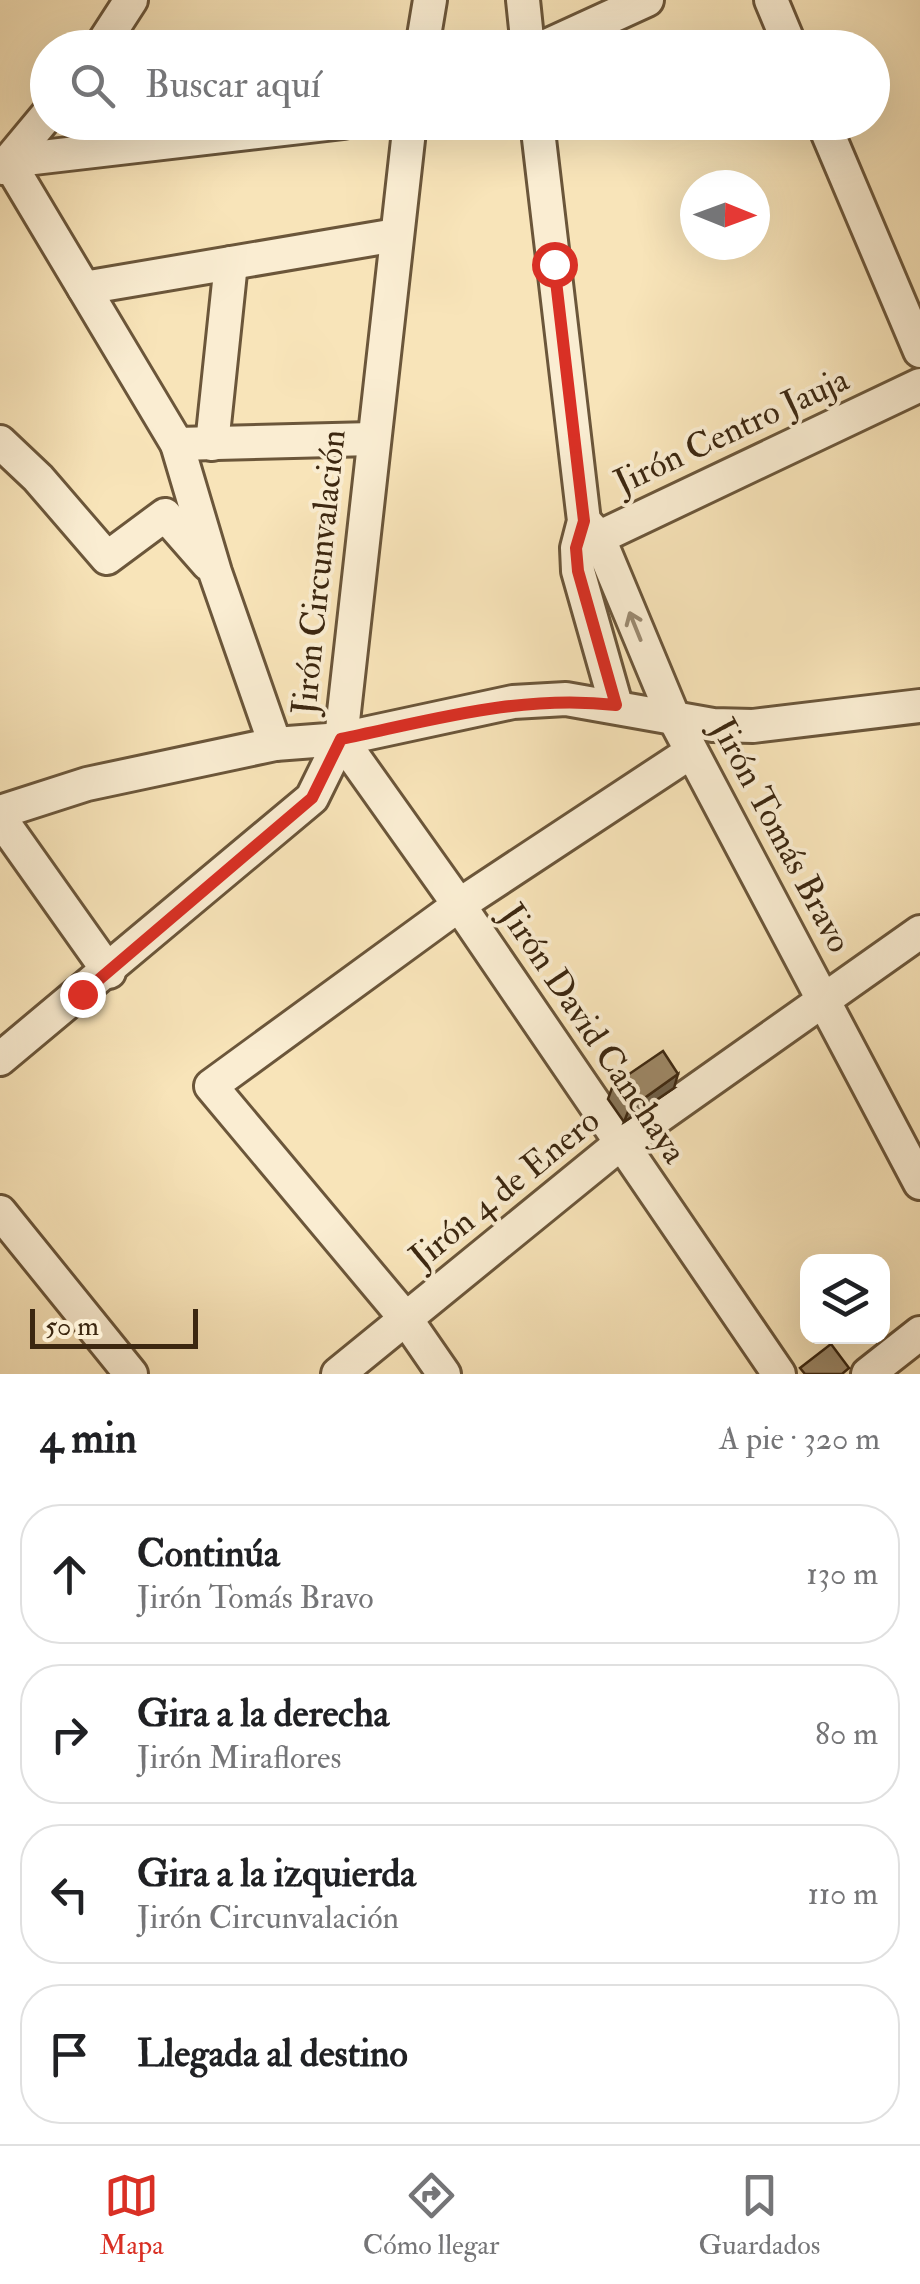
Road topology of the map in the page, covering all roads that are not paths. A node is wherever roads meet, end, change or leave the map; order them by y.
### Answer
1 (131, 0) edge
2 (430, 0) edge
3 (522, 0) edge
4 (646, 0) edge
5 (770, 0) edge
6 (112, 30) edge
7 (425, 30) edge
8 (526, 30) edge
9 (581, 30) edge
10 (783, 30) edge
11 (30, 135) edge
12 (205, 140) edge
13 (408, 140) edge
14 (539, 140) edge
15 (831, 140) edge
16 (4, 166) edge
17 (396, 235) junction
18 (231, 263) junction
19 (84, 288) junction
20 (920, 351) edge
21 (920, 385) edge
22 (372, 439) junction
23 (0, 442) edge
24 (177, 444) junction
25 (212, 444) junction
26 (586, 535) junction
27 (215, 572) junction
28 (616, 705) junction
29 (920, 706) edge
30 (672, 716) junction
31 (341, 739) junction
32 (275, 744) junction
33 (692, 752) junction
34 (0, 815) edge
35 (460, 905) junction
36 (920, 932) edge
37 (109, 972) junction
38 (824, 1000) junction
39 (0, 1059) edge
40 (620, 1144) junction
41 (920, 1184) edge
42 (0, 1212) edge
43 (406, 1319) junction
44 (920, 1332) edge
45 (131, 1374) edge
46 (338, 1374) edge
47 (444, 1374) edge
48 (779, 1374) edge
49 (868, 1374) edge

1 - 6 street
2 - 7 street
3 - 8 street
4 - 9 street
5 - 10 street
11 - 16 street
12 - 16 street
13 - 17 street, Jirón Circunvalación
14 - 26 street, Jirón Tomás Bravo
15 - 20 street
16 - 19 street
17 - 18 street
17 - 22 street, Jirón Circunvalación
18 - 19 street
18 - 25 street
19 - 24 street
21 - 26 street, Jirón Centro Jauja
22 - 25 street
22 - 31 street, Jirón Circunvalación
23 - 27 street
24 - 25 street
24 - 27 street
26 - 28 street, Jirón Tomás Bravo
30 -> 26 street, Jirón Tomás Bravo
27 - 32 street
28 - 30 street
28 - 31 street
29 - 30 street
30 - 33 street, Jirón Tomás Bravo
31 - 32 street
31 - 35 street, Jirón David Canchaya
31 - 37 street, Jirón Circunvalación
32 - 34 street
33 - 35 street
33 - 38 street, Jirón Tomás Bravo
34 - 37 street
35 - 40 street, Jirón David Canchaya
35 - 43 street
36 - 38 street, Jirón 4 de Enero
37 - 39 street, Jirón Circunvalación
38 - 40 street, Jirón 4 de Enero
38 - 41 street, Jirón Tomás Bravo
40 - 43 street, Jirón 4 de Enero
40 - 48 street, Jirón David Canchaya
42 - 45 street
43 - 46 street, Jirón 4 de Enero
43 - 47 street
44 - 49 street

